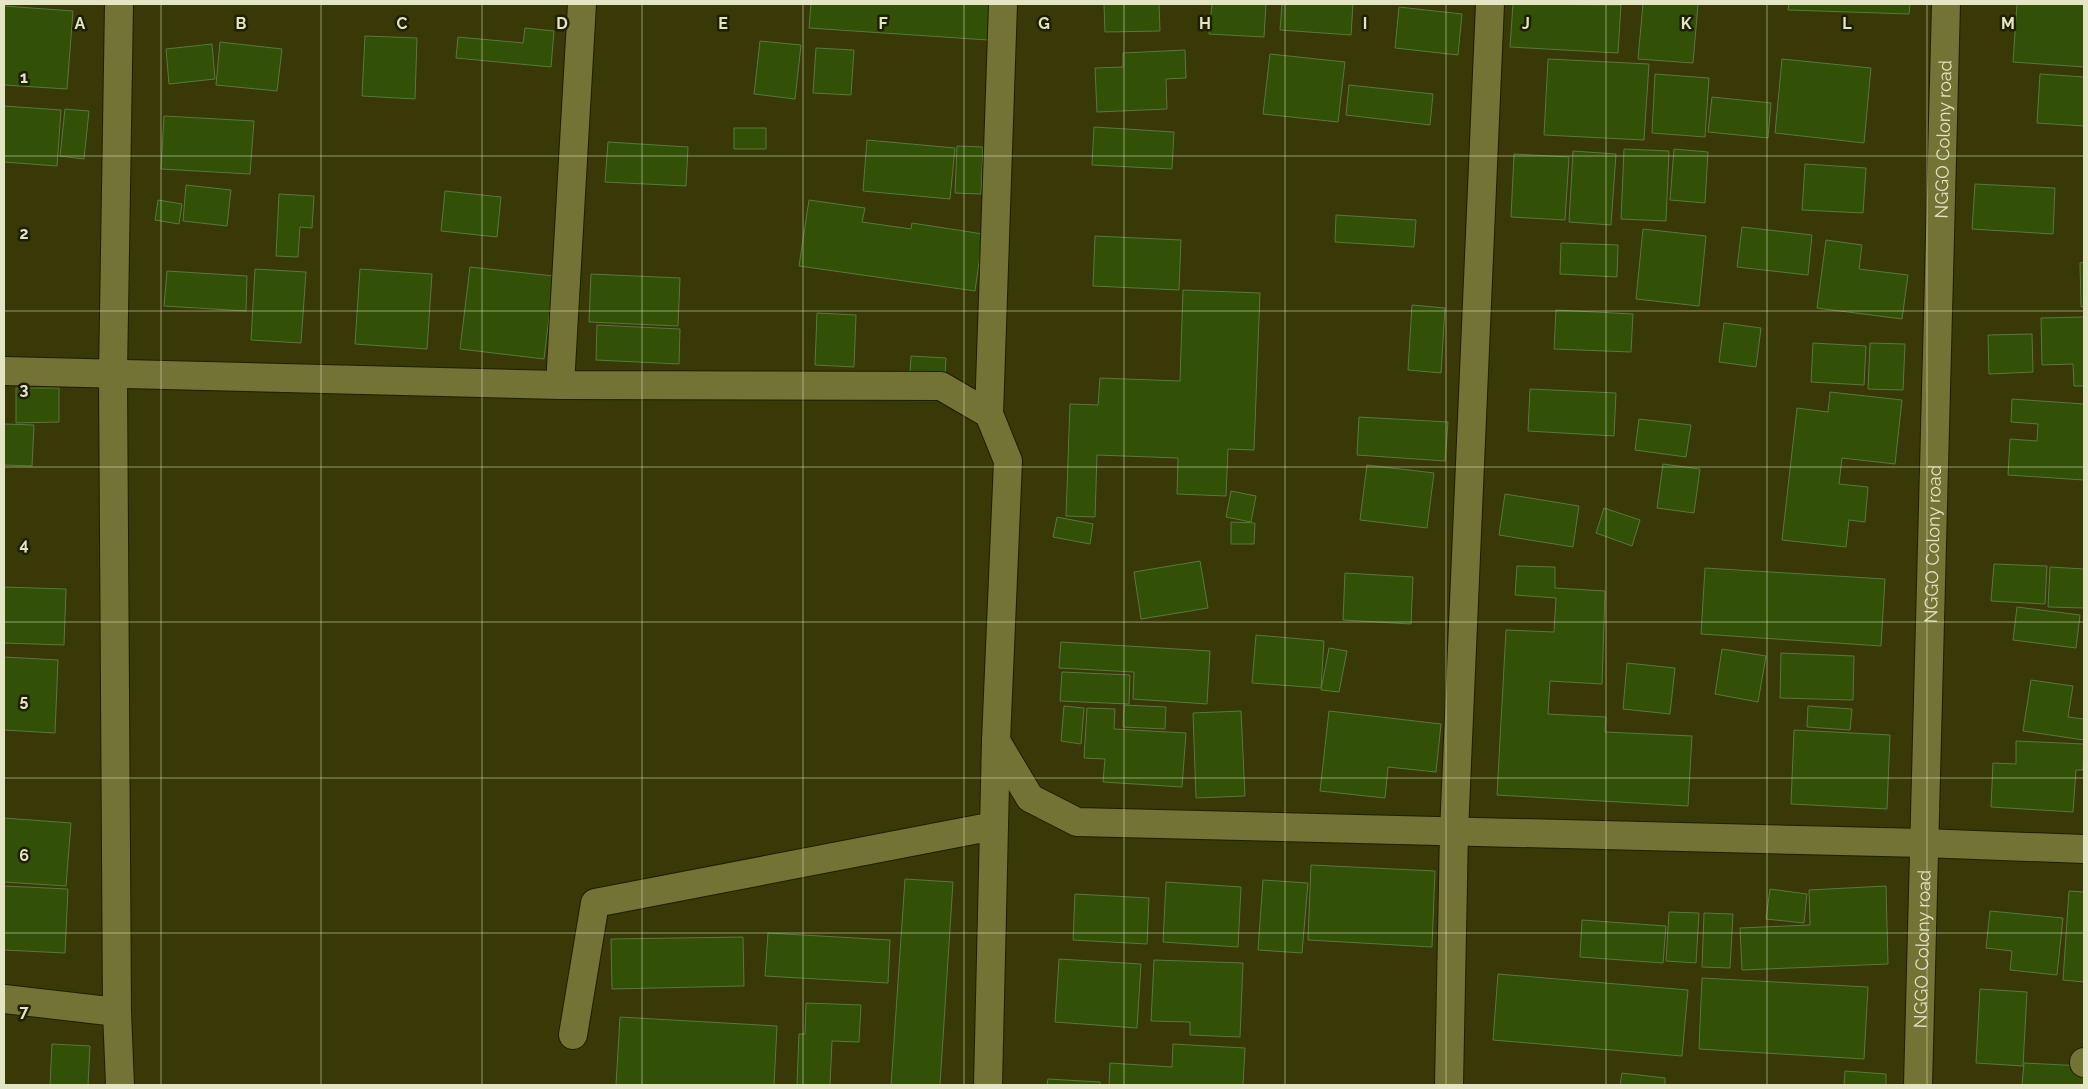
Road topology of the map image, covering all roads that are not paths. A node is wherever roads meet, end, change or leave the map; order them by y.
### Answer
1 (119, 4) edge
2 (582, 4) edge
3 (1003, 4) edge
4 (1490, 4) edge
5 (1946, 4) edge
6 (4, 371) edge
7 (113, 375) junction
8 (560, 385) junction
9 (989, 414) junction
10 (996, 741) junction
11 (994, 826) junction
12 (1454, 832) junction
13 (1923, 843) junction
14 (2084, 849) edge
15 (4, 999) edge
16 (117, 1012) junction
17 (573, 1034) dead end
18 (120, 1085) edge
19 (988, 1085) edge
20 (1449, 1085) edge
21 (1918, 1085) edge

1 - 7 street
2 - 8 street
3 - 9 street
4 - 12 street
5 - 13 street, NGGO Colony road
6 - 7 street
7 - 8 street
7 - 16 street
8 - 9 street
9 - 10 street
10 - 11 street
10 - 12 street
11 - 17 street
11 - 19 street
12 - 13 street
12 - 20 street
13 - 14 street
13 - 21 street, NGGO Colony road
15 - 16 street
16 - 18 street

